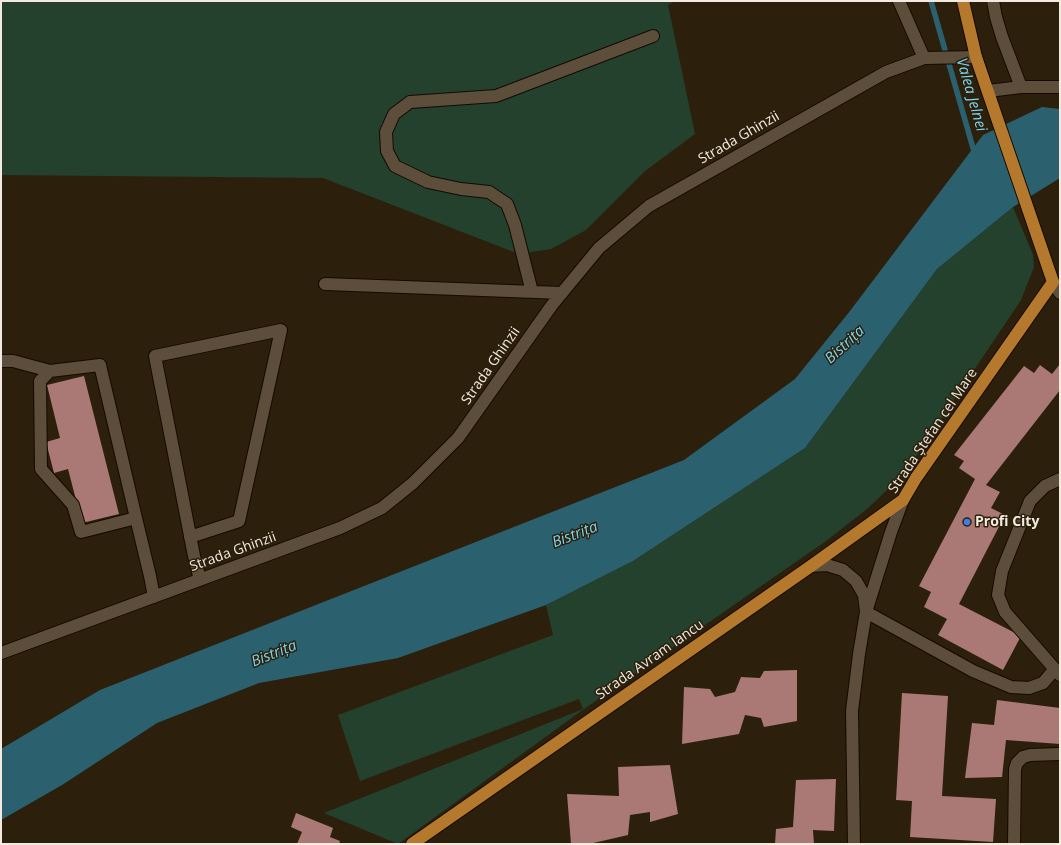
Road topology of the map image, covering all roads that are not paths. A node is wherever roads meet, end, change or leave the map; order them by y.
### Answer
1 (899, 1) edge
2 (963, 1) edge
3 (993, 1) edge
4 (653, 36) dead end
5 (976, 57) junction
6 (928, 58) junction
7 (1021, 87) junction
8 (1060, 88) edge
9 (988, 92) junction
10 (1052, 282) junction
11 (325, 284) dead end
12 (532, 292) junction
13 (562, 293) junction
14 (1060, 293) edge
15 (1, 361) edge
16 (50, 371) junction
17 (1060, 479) edge
18 (903, 500) junction
19 (136, 518) junction
20 (190, 537) junction
21 (811, 566) junction
22 (200, 580) junction
23 (154, 597) junction
24 (866, 612) junction
25 (1, 653) edge
26 (1058, 672) edge
27 (1060, 754) edge
28 (412, 844) edge
29 (854, 844) edge
30 (1014, 844) edge

1 - 6 street
2 - 5 main road
3 - 7 street
4 - 12 street
5 - 6 street, Strada Ghinzii
5 - 9 main road
6 - 13 street, Strada Ghinzii
7 - 8 street
7 - 9 street
9 - 10 main road
10 - 14 street
10 - 18 main road, Strada Ștefan cel Mare
11 - 12 street
12 - 13 street
13 - 22 street, Strada Ghinzii
15 - 16 street
16 - 19 street
16 - 19 street
17 - 26 street
18 - 21 main road, Strada Avram Iancu
18 - 24 street, Strada Ștefan cel Mare
19 - 23 street
20 - 20 street
20 - 22 street
21 - 24 street, Strada Ștefan cel Mare
21 - 28 main road, Strada Avram Iancu
22 - 23 street, Strada Ghinzii
23 - 25 street, Strada Ghinzii
24 - 26 street
24 - 29 street, Strada Ștefan cel Mare
27 - 30 street

